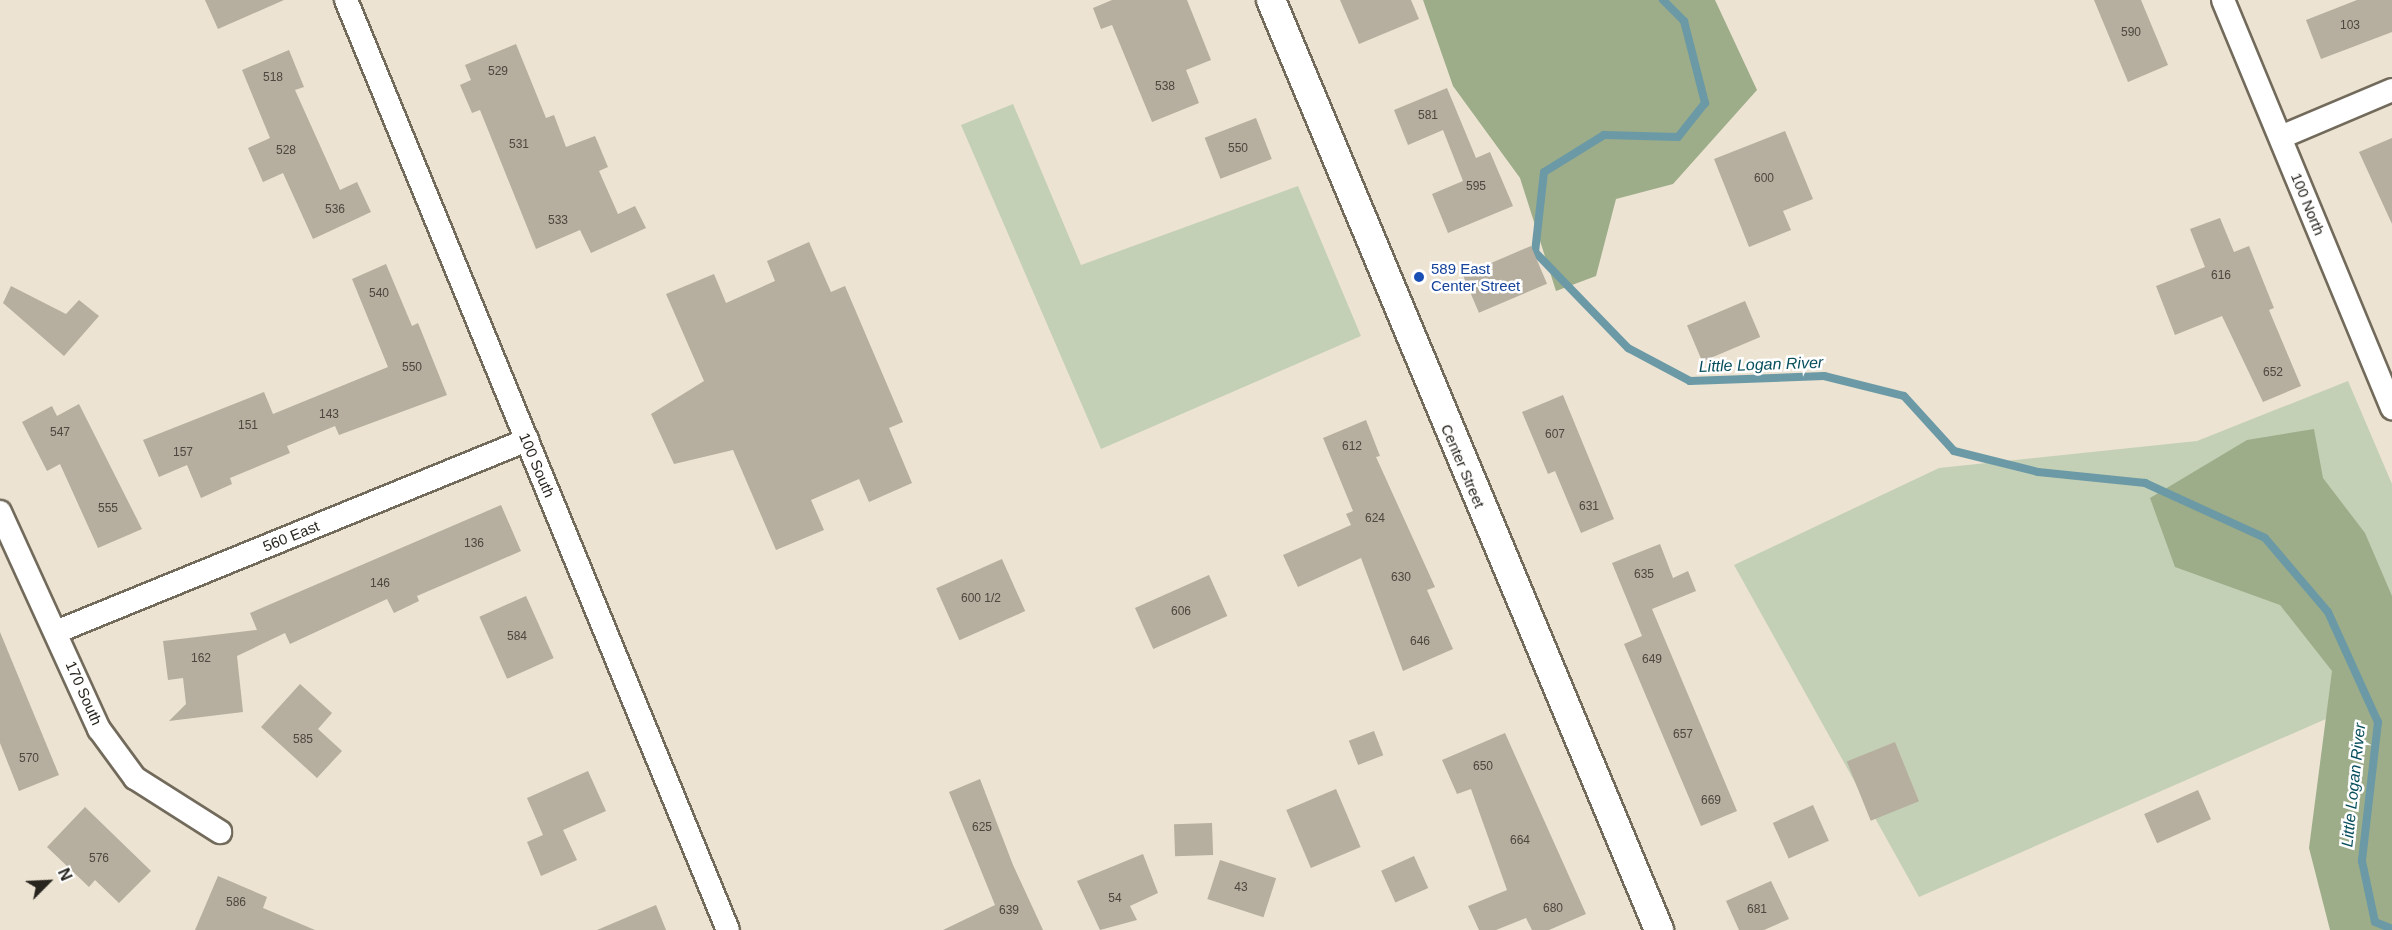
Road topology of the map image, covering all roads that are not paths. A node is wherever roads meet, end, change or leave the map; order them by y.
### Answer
1 (346, 0) edge
2 (1271, 0) edge
3 (2223, 0) edge
4 (2392, 90) edge
5 (2281, 137) junction
6 (2392, 408) edge
7 (527, 440) junction
8 (0, 512) edge
9 (56, 632) junction
10 (220, 832) dead end
11 (728, 930) edge
12 (1659, 930) edge

1 - 7 street, 100 South
2 - 12 street, Center Street
3 - 5 street, 100 North
4 - 5 street
5 - 6 street, 100 North
7 - 9 street, 560 East
7 - 11 street, 100 South
8 - 9 street, 170 South
9 - 10 street, 170 South

